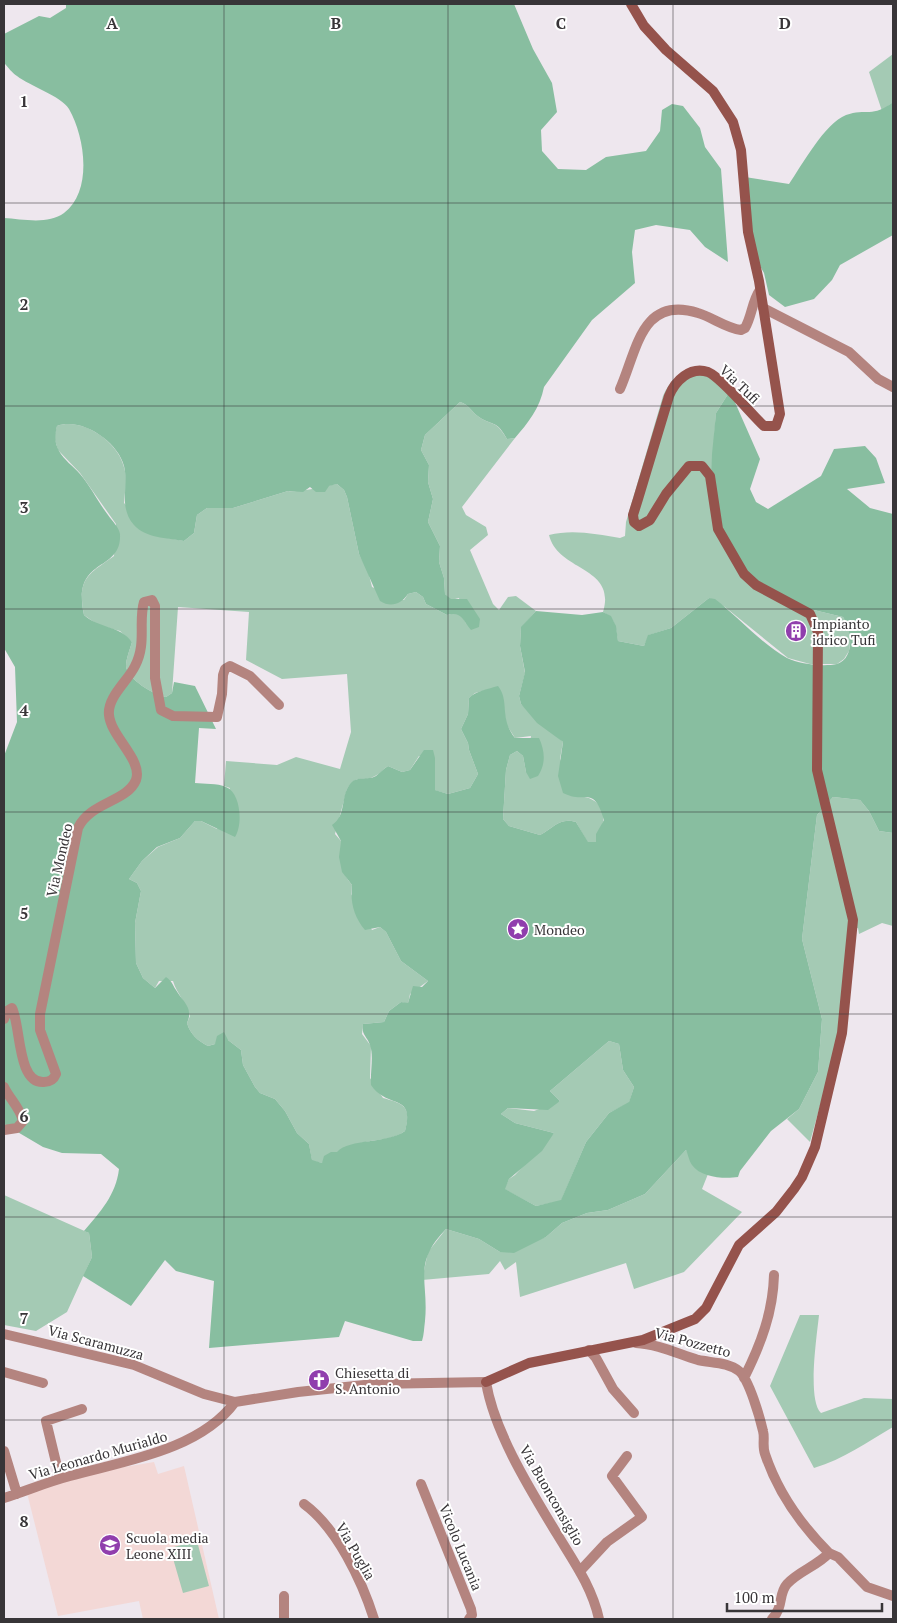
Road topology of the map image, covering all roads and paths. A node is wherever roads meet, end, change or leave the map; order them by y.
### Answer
1 (631, 4) edge
2 (760, 290) junction
3 (763, 308) junction
4 (893, 386) edge
5 (620, 389) dead end
6 (279, 705) dead end
7 (4, 1018) edge
8 (4, 1087) edge
9 (4, 1130) edge
10 (774, 1275) dead end
11 (4, 1334) edge
12 (630, 1342) junction
13 (588, 1350) junction
14 (4, 1372) edge
15 (744, 1378) junction
16 (486, 1382) junction
17 (43, 1383) dead end
18 (235, 1402) junction
19 (82, 1409) dead end
20 (634, 1413) dead end
21 (4, 1451) edge
22 (627, 1456) dead end
23 (60, 1479) junction
24 (421, 1484) dead end
25 (17, 1494) junction
26 (4, 1498) edge
27 (304, 1504) dead end
28 (828, 1553) junction
29 (581, 1570) junction
30 (284, 1596) dead end
31 (893, 1596) edge
32 (371, 1618) edge
33 (284, 1619) edge
34 (469, 1619) edge
35 (599, 1619) edge
36 (772, 1619) edge

1 - 2 street, Via Tufi
2 - 3 street, Via Tufi
2 - 5 street
3 - 4 street
3 - 12 street, Via Tufi
6 - 7 street, Via Mondeo
8 - 9 street
10 - 15 street
11 - 18 street, Via Scaramuzza
12 - 13 street
12 - 15 street, Via Pozzetto
13 - 16 street
13 - 20 street
14 - 17 street
15 - 28 street
16 - 18 street
16 - 29 street, Via Buonconsiglio
18 - 23 street, Via Leonardo Murialdo
19 - 23 street
21 - 25 street
22 - 29 street
23 - 25 street, Via Leonardo Murialdo
24 - 34 street, Vicolo Lucania
25 - 26 street, Via Leonardo Murialdo
27 - 32 street, Via Puglia
28 - 31 street
28 - 36 street
29 - 35 street, Via Buonconsiglio
30 - 33 street

